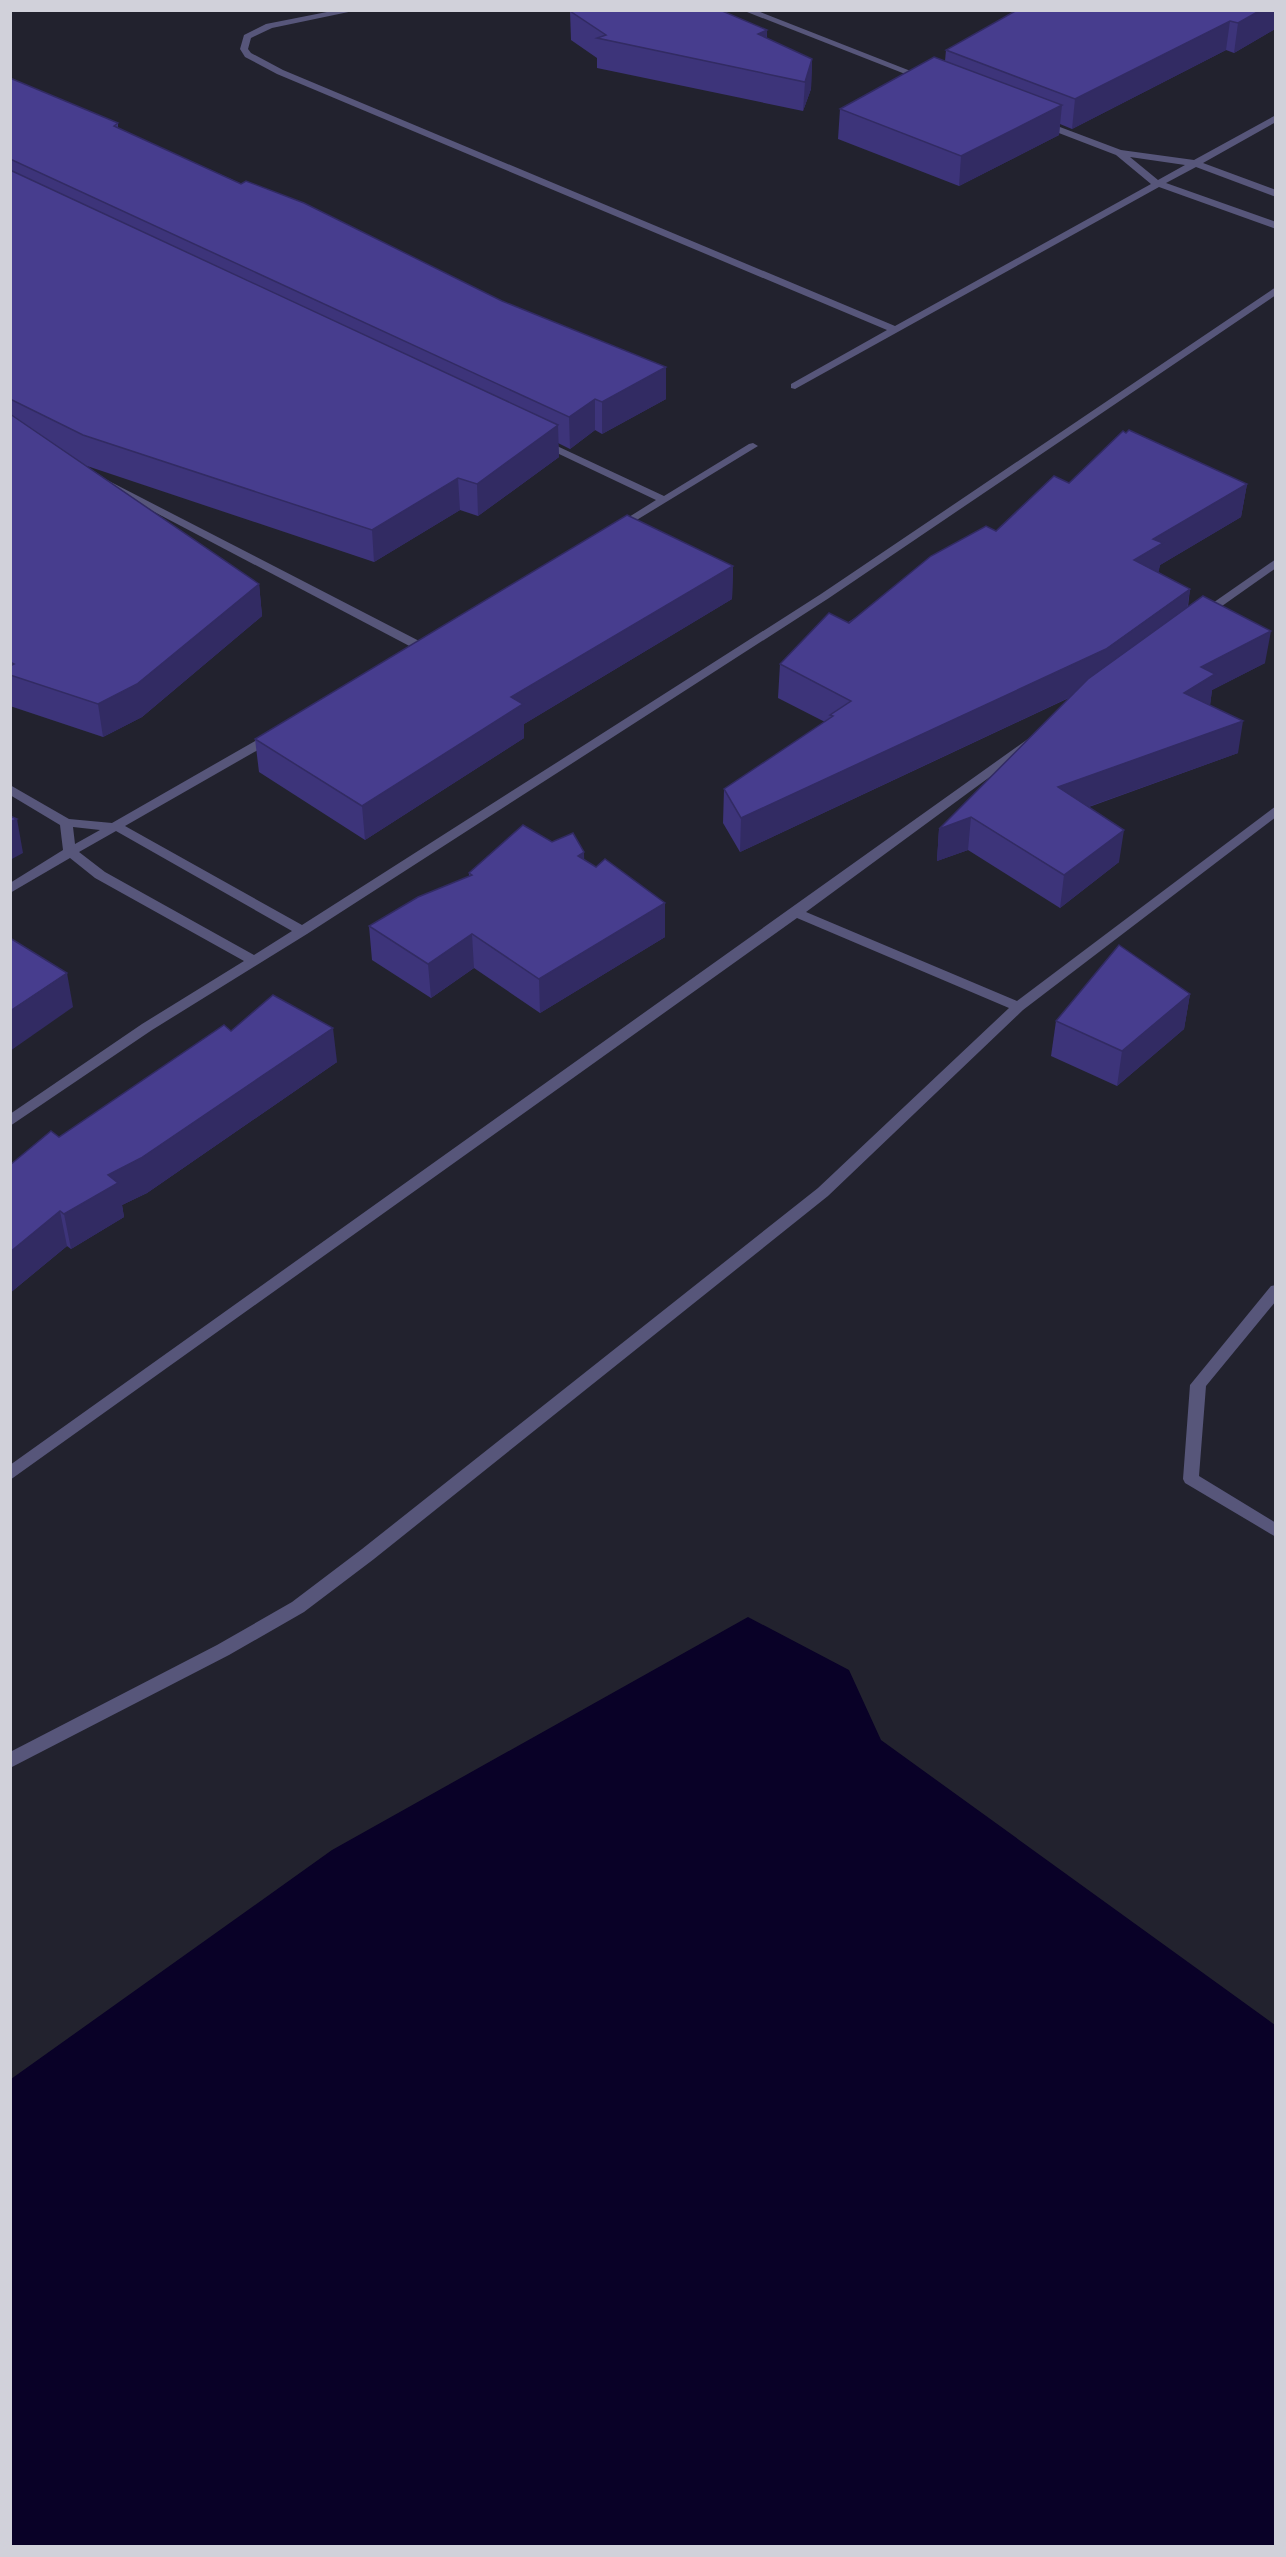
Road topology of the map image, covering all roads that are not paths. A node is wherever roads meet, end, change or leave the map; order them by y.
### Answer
1 (354, 10) edge
2 (747, 10) edge
3 (933, 82) edge
4 (1275, 118) edge
5 (1032, 119) edge
6 (1119, 153) junction
7 (1195, 163) junction
8 (1156, 183) junction
9 (1275, 194) edge
10 (1275, 226) edge
11 (1275, 290) edge
12 (895, 330) junction
13 (795, 386) dead end
14 (536, 439) edge
15 (753, 447) dead end
16 (95, 477) edge
17 (664, 500) junction
18 (603, 537) edge
19 (1275, 562) edge
20 (1189, 625) edge
21 (421, 647) edge
22 (287, 728) edge
23 (1045, 730) edge
24 (10, 789) edge
25 (1275, 810) edge
26 (66, 823) junction
27 (118, 826) junction
28 (70, 852) junction
29 (10, 889) edge
30 (796, 913) junction
31 (302, 932) junction
32 (255, 961) junction
33 (1018, 1007) junction
34 (10, 1121) edge
35 (1275, 1290) edge
36 (10, 1474) edge
37 (1275, 1531) edge
38 (10, 1761) edge

1 - 12 street
2 - 3 street
4 - 7 street
5 - 6 street
6 - 7 street
6 - 8 street
7 - 8 street
7 - 9 street
8 - 10 street
8 - 12 street
11 - 31 street
12 - 13 street
14 - 17 street
15 - 17 street
16 - 21 street
17 - 18 street
19 - 20 street
22 - 27 street
23 - 30 street
24 - 26 street
25 - 33 street
26 - 27 street
26 - 28 street
27 - 28 street
27 - 31 street
28 - 29 street
28 - 32 street
30 - 33 street
30 - 36 street
31 - 32 street
32 - 34 street
33 - 38 street
35 - 37 street

